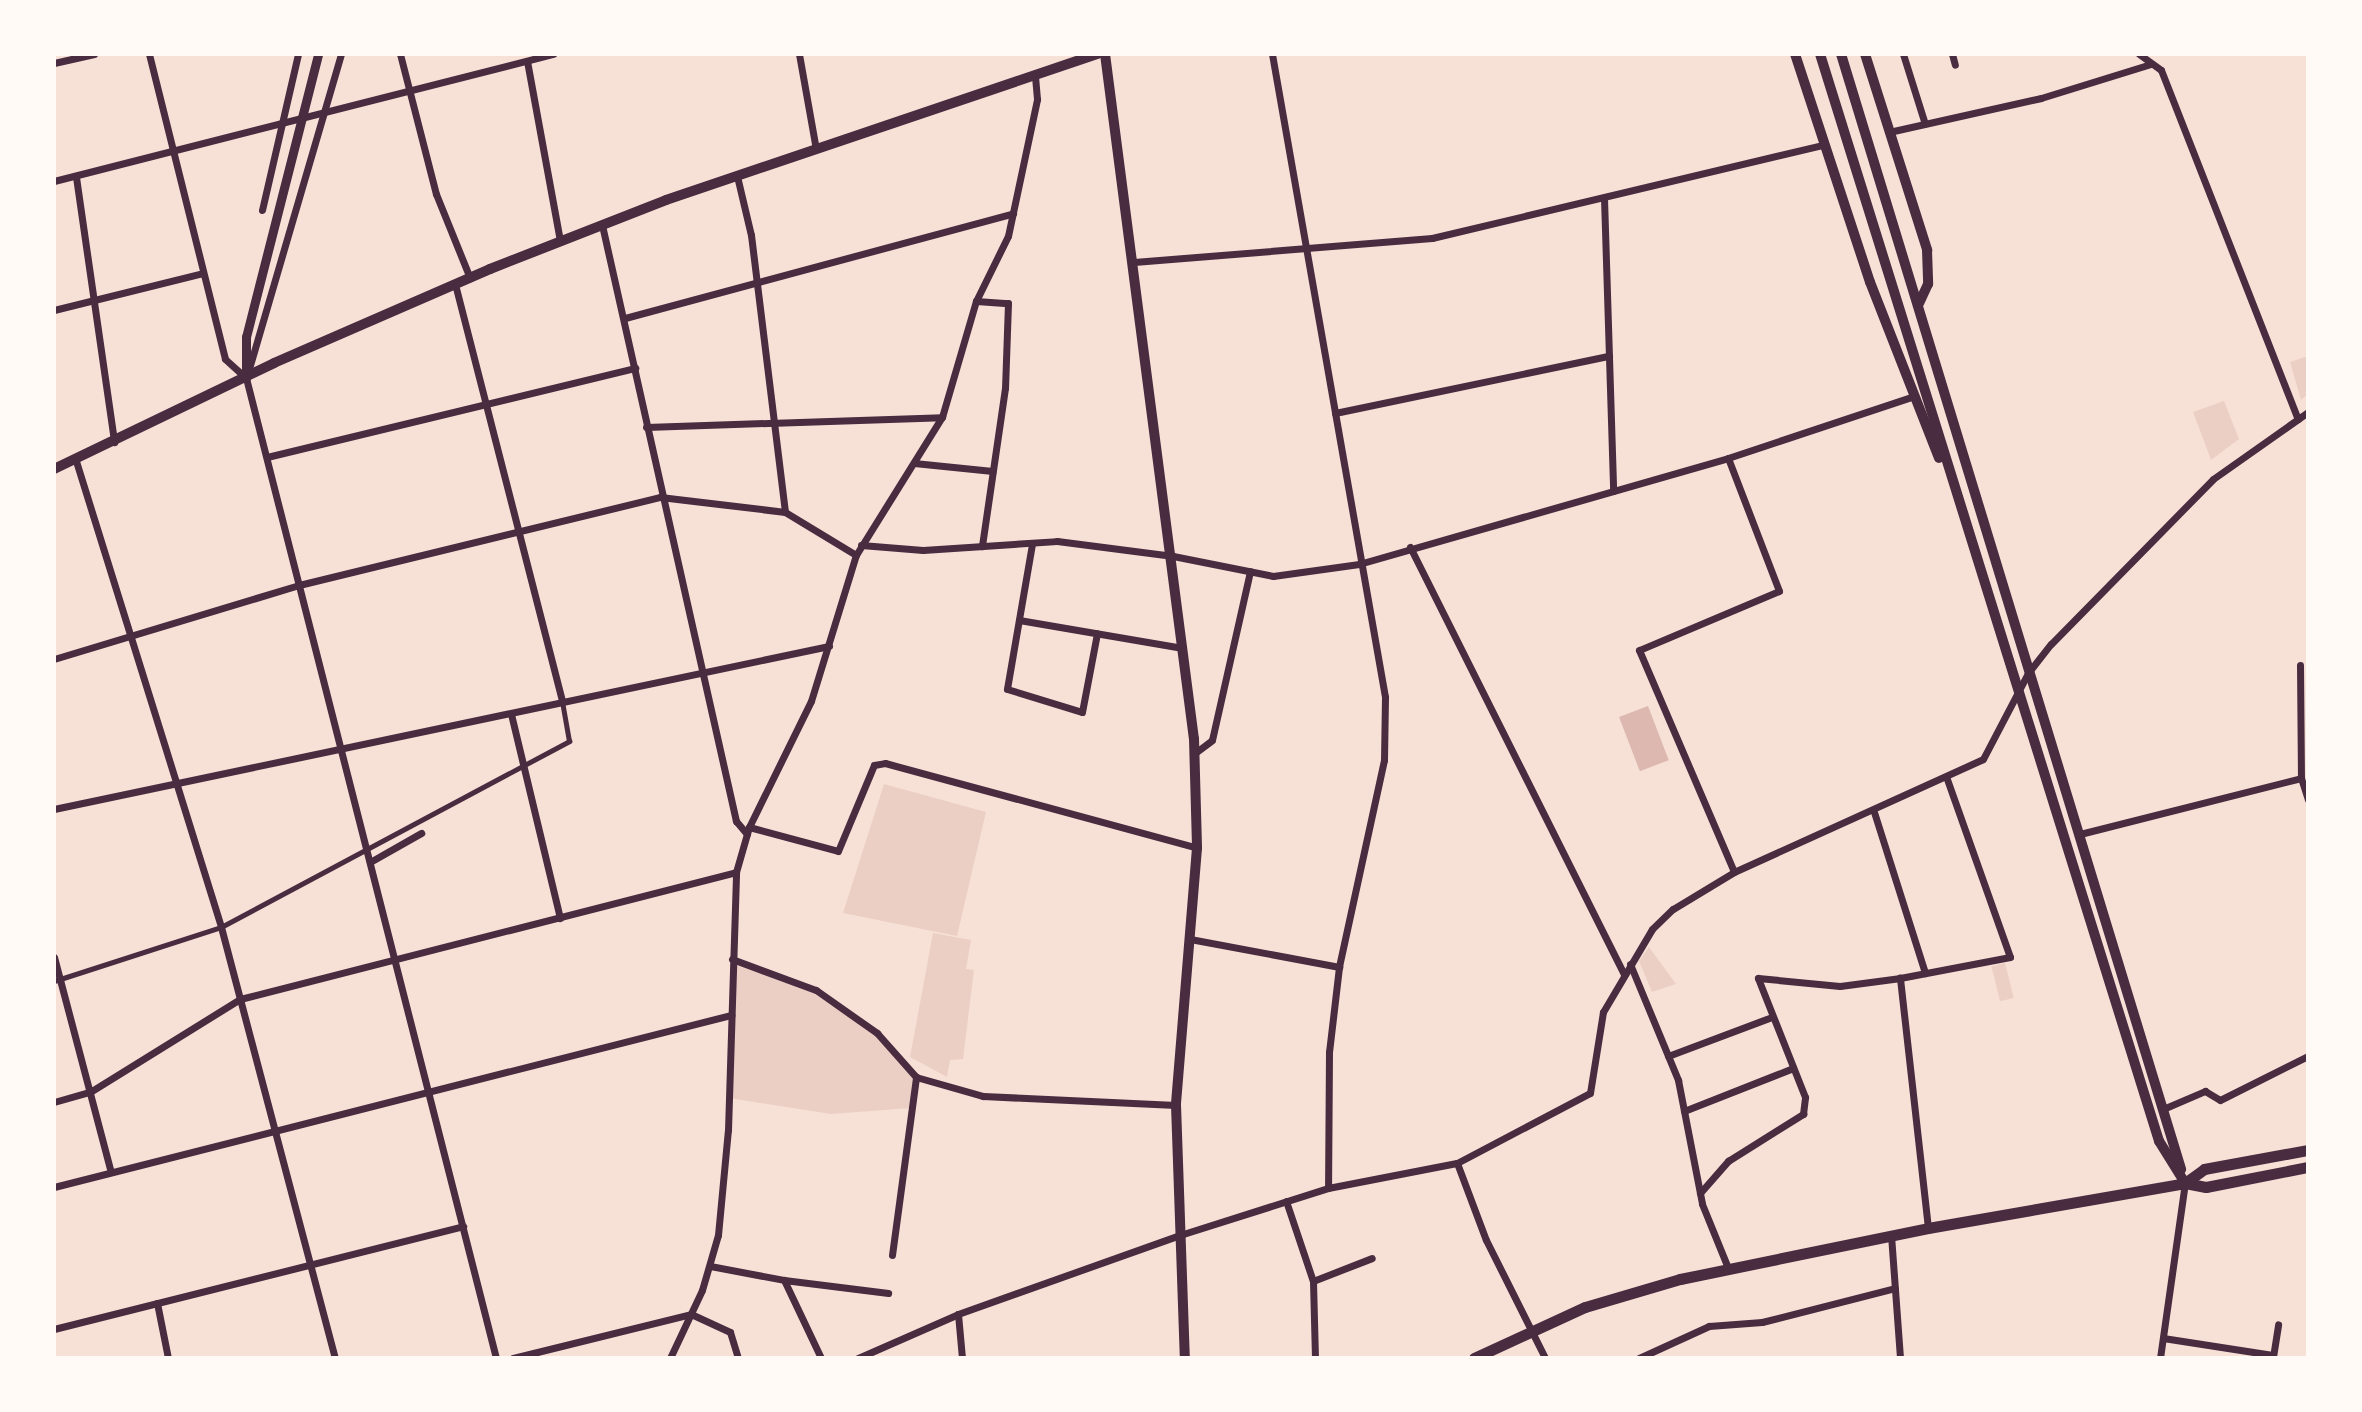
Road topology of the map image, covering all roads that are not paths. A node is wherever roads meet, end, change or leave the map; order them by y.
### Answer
1 (94, 54) edge
2 (149, 54) edge
3 (298, 54) edge
4 (318, 54) edge
5 (341, 54) edge
6 (400, 54) edge
7 (553, 54) edge
8 (799, 54) edge
9 (1098, 54) edge
10 (1105, 54) edge
11 (1272, 54) edge
12 (1795, 54) edge
13 (1820, 54) edge
14 (1841, 54) edge
15 (1865, 54) edge
16 (1903, 54) edge
17 (1952, 54) edge
18 (2139, 54) edge
19 (527, 61) junction
20 (54, 63) edge
21 (2151, 64) junction
22 (1955, 65) dead end
23 (1035, 75) junction
24 (410, 93) junction
25 (326, 114) junction
26 (1925, 124) junction
27 (283, 126) junction
28 (1889, 132) junction
29 (1823, 145) junction
30 (816, 149) junction
31 (172, 153) junction
32 (737, 176) junction
33 (76, 177) junction
34 (54, 181) edge
35 (1604, 198) junction
36 (262, 210) dead end
37 (1013, 213) junction
38 (602, 225) junction
39 (560, 241) junction
40 (1305, 246) junction
41 (1134, 262) junction
42 (200, 274) junction
43 (470, 278) junction
44 (755, 281) junction
45 (455, 284) junction
46 (97, 299) junction
47 (976, 301) junction
48 (1919, 303) junction
49 (54, 310) edge
50 (625, 318) junction
51 (1609, 356) junction
52 (635, 368) junction
53 (246, 378) junction
54 (1914, 396) junction
55 (487, 402) junction
56 (2308, 412) edge
57 (1335, 413) junction
58 (942, 417) junction
59 (2298, 419) junction
60 (774, 423) junction
61 (646, 427) junction
62 (114, 442) junction
63 (267, 457) junction
64 (1728, 458) junction
65 (76, 461) junction
66 (914, 463) junction
67 (54, 469) edge
68 (993, 471) junction
69 (1613, 491) junction
70 (660, 497) junction
71 (785, 512) junction
72 (1965, 523) junction
73 (521, 531) junction
74 (1032, 544) junction
75 (861, 545) junction
76 (982, 546) junction
77 (1410, 547) junction
78 (856, 555) junction
79 (1173, 556) junction
80 (1359, 564) junction
81 (1250, 571) junction
82 (299, 585) junction
83 (1019, 620) junction
84 (1097, 633) junction
85 (131, 638) junction
86 (829, 646) junction
87 (1183, 648) junction
88 (54, 659) edge
89 (2300, 665) dead end
90 (703, 672) junction
91 (2028, 673) junction
92 (2019, 691) junction
93 (562, 702) junction
94 (511, 714) junction
95 (341, 749) junction
96 (1195, 753) junction
97 (523, 765) junction
98 (2301, 778) junction
99 (1947, 779) junction
100 (176, 783) junction
101 (2308, 800) edge
102 (54, 809) edge
103 (1874, 812) junction
104 (748, 831) junction
105 (421, 833) dead end
106 (2080, 834) junction
107 (1197, 848) junction
108 (367, 849) junction
109 (370, 862) junction
110 (736, 872) junction
111 (1734, 872) junction
112 (560, 918) junction
113 (221, 927) junction
114 (1190, 939) junction
115 (54, 957) edge
116 (732, 959) junction
117 (395, 960) junction
118 (1630, 964) junction
119 (1339, 967) junction
120 (1925, 973) junction
121 (1624, 974) junction
122 (1900, 978) junction
123 (57, 980) edge
124 (240, 999) junction
125 (731, 1015) junction
126 (1772, 1017) junction
127 (1668, 1056) junction
128 (2308, 1056) edge
129 (1793, 1068) junction
130 (916, 1077) junction
131 (90, 1092) junction
132 (429, 1093) junction
133 (54, 1102) edge
134 (1176, 1105) junction
135 (2163, 1109) junction
136 (1684, 1111) junction
137 (275, 1130) junction
138 (2308, 1150) edge
139 (1457, 1163) junction
140 (2308, 1167) edge
141 (111, 1172) junction
142 (2185, 1183) junction
143 (54, 1187) edge
144 (1328, 1188) junction
145 (1700, 1193) junction
146 (1286, 1201) junction
147 (463, 1226) junction
148 (1928, 1228) junction
149 (1180, 1235) junction
150 (1891, 1235) junction
151 (892, 1255) dead end
152 (1372, 1258) dead end
153 (710, 1266) junction
154 (311, 1268) junction
155 (1728, 1268) junction
156 (784, 1280) junction
157 (1313, 1281) junction
158 (1895, 1288) junction
159 (888, 1293) dead end
160 (157, 1303) junction
161 (691, 1314) junction
162 (958, 1314) junction
163 (2278, 1324) dead end
164 (1531, 1328) junction
165 (54, 1329) edge
166 (2163, 1338) junction
167 (2273, 1356) edge
168 (168, 1358) edge
169 (335, 1358) edge
170 (496, 1358) edge
171 (513, 1358) edge
172 (670, 1358) edge
173 (738, 1358) edge
174 (821, 1358) edge
175 (858, 1358) edge
176 (962, 1358) edge
177 (1185, 1358) edge
178 (1315, 1358) edge
179 (1474, 1358) edge
180 (1545, 1358) edge
181 (1639, 1358) edge
182 (1900, 1358) edge
183 (2160, 1358) edge

1 - 20 street
2 - 31 street
3 - 27 street
4 - 53 street
5 - 25 street
6 - 24 street
7 - 19 street
8 - 30 street
9 - 23 main road
10 - 41 main road
11 - 40 street
12 - 29 main road
13 - 72 main road
14 - 48 main road
15 - 28 main road
16 - 26 street
17 - 22 street
18 - 21 street
19 - 24 street
19 - 39 street
21 - 26 street
21 - 59 street
23 - 30 main road
23 - 37 street
24 - 25 street
24 - 43 street
25 - 27 street
25 - 53 street
26 - 28 street
27 - 31 street
27 - 36 street
28 - 48 main road
29 - 35 street
29 - 54 main road
30 - 32 main road
31 - 33 street
31 - 42 street
32 - 38 main road
32 - 44 street
33 - 34 street
33 - 46 street
35 - 40 street
35 - 51 street
37 - 44 street
37 - 47 street
38 - 39 main road
38 - 50 street
39 - 43 main road
40 - 41 street
40 - 57 street
41 - 79 main road
42 - 46 street
42 - 53 street
43 - 45 main road
44 - 50 street
44 - 60 street
45 - 53 main road
45 - 55 street
46 - 49 street
46 - 62 street
47 - 58 street
47 - 68 street
48 - 91 main road
50 - 52 street
51 - 57 street
51 - 69 street
52 - 55 street
52 - 61 street
53 - 62 main road
53 - 63 street
54 - 64 street
54 - 72 main road
55 - 63 street
55 - 73 street
56 - 59 street
57 - 80 street
58 - 60 street
58 - 66 street
59 - 91 street
60 - 61 street
60 - 71 street
61 - 70 street
62 - 65 main road
63 - 82 street
64 - 69 street
64 - 111 street
65 - 67 main road
65 - 85 street
66 - 68 street
66 - 75 street
68 - 76 street
69 - 77 street
70 - 71 street
70 - 73 street
70 - 90 street
71 - 78 street
72 - 92 main road
73 - 82 street
73 - 93 street
74 - 76 street
74 - 79 street
74 - 83 street
75 - 76 street
75 - 78 street
77 - 80 street
77 - 121 street
78 - 86 street
79 - 81 street
79 - 87 main road
80 - 81 street
80 - 119 street
81 - 96 street
82 - 85 street
82 - 95 street
83 - 84 street
83 - 84 street
84 - 87 street
85 - 88 street
85 - 100 street
86 - 90 street
86 - 104 street
87 - 96 main road
89 - 98 street
90 - 93 street
90 - 104 street
91 - 92 street
91 - 106 main road
92 - 99 street
92 - 142 main road
93 - 94 street
93 - 97 street
94 - 95 street
94 - 97 street
95 - 100 street
95 - 108 street
96 - 107 main road
97 - 108 street
97 - 112 street
98 - 101 street
98 - 106 street
99 - 103 street
99 - 120 street
100 - 102 street
100 - 113 street
103 - 111 street
103 - 120 street
104 - 107 street
104 - 110 street
105 - 109 street
106 - 135 main road
107 - 114 main road
108 - 109 street
108 - 113 street
109 - 117 street
110 - 112 street
110 - 116 street
111 - 118 street
112 - 117 street
113 - 123 street
113 - 124 street
114 - 119 street
114 - 134 main road
115 - 123 street
116 - 125 street
116 - 130 street
117 - 124 street
117 - 132 street
118 - 121 street
118 - 127 street
119 - 144 street
120 - 122 street
121 - 139 street
122 - 126 street
122 - 148 street
123 - 131 street
124 - 131 street
124 - 137 street
125 - 132 street
125 - 153 street
126 - 127 street
126 - 129 street
127 - 136 street
128 - 135 street
129 - 136 street
129 - 145 street
130 - 134 street
130 - 151 street
131 - 133 street
131 - 141 street
132 - 137 street
132 - 147 street
134 - 149 main road
135 - 142 main road
136 - 145 street
137 - 141 street
137 - 154 street
138 - 142 main road
139 - 144 street
139 - 164 street
140 - 142 main road
141 - 143 street
142 - 148 main road
142 - 166 street
144 - 146 street
145 - 155 street
146 - 149 street
146 - 157 street
147 - 154 street
147 - 170 street
148 - 150 main road
149 - 162 street
149 - 177 main road
150 - 155 main road
150 - 158 street
152 - 157 street
153 - 156 street
153 - 161 street
154 - 160 street
154 - 169 street
155 - 164 main road
156 - 159 street
156 - 174 street
157 - 178 street
158 - 181 street
158 - 182 street
160 - 165 street
160 - 168 street
161 - 171 street
161 - 172 street
161 - 173 street
162 - 175 street
162 - 176 street
163 - 167 street
164 - 179 main road
164 - 180 street
166 - 167 street
166 - 183 street

